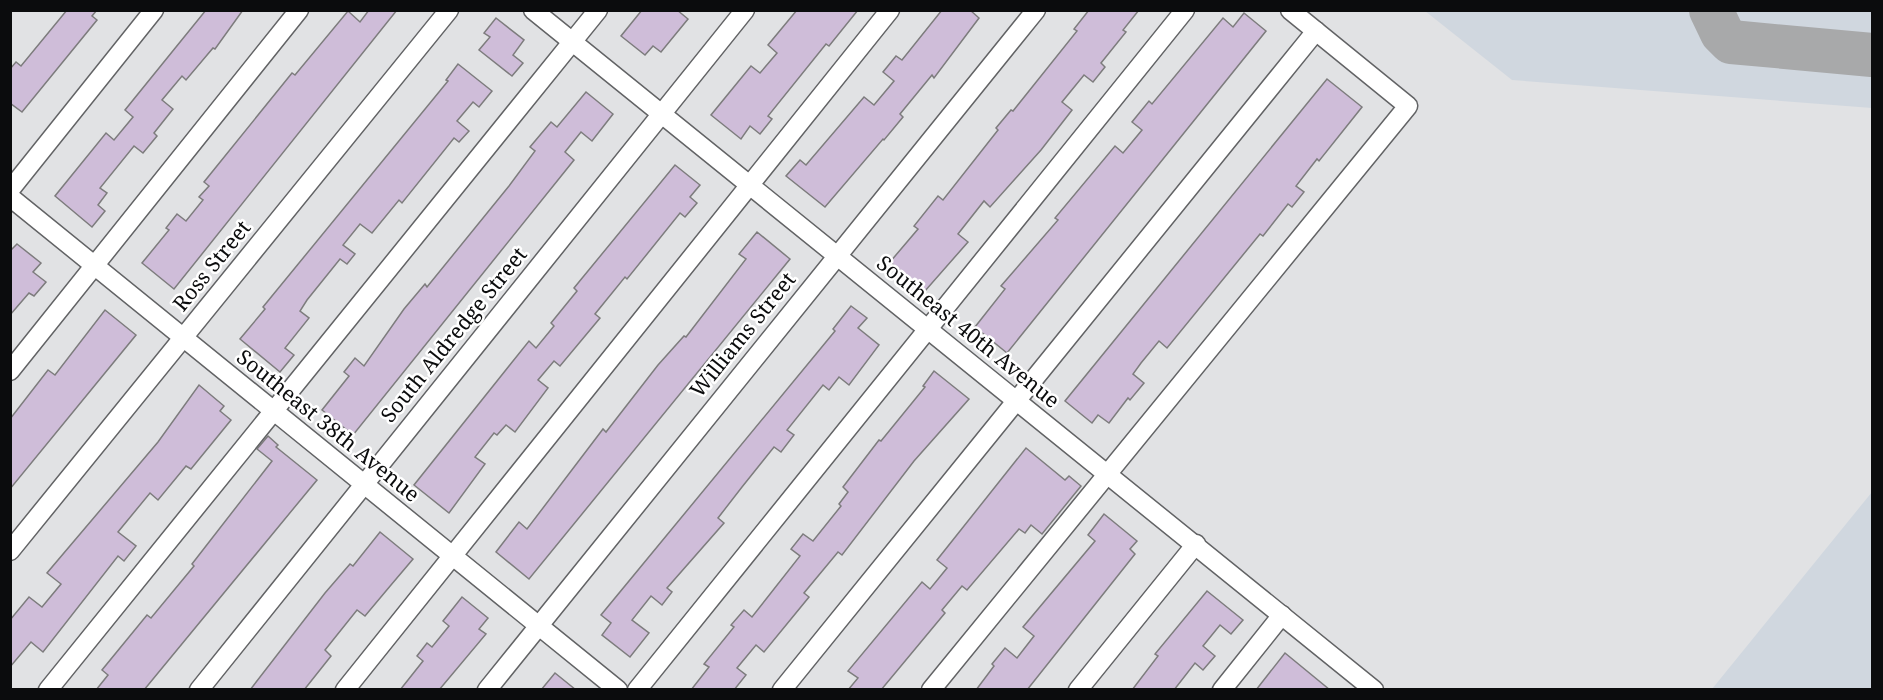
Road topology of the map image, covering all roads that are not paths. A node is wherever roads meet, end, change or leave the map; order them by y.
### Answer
1 (154, 10) edge
2 (299, 10) edge
3 (449, 10) edge
4 (533, 10) edge
5 (598, 10) edge
6 (745, 10) edge
7 (890, 10) edge
8 (1036, 10) edge
9 (1185, 10) edge
10 (1290, 10) edge
11 (1316, 31) junction
12 (572, 43) junction
13 (661, 113) junction
14 (750, 185) junction
15 (10, 190) edge
16 (10, 197) edge
17 (836, 255) junction
18 (96, 266) junction
19 (927, 327) junction
20 (183, 336) junction
21 (10, 371) edge
22 (1017, 400) junction
23 (274, 412) junction
24 (1107, 473) junction
25 (363, 483) junction
26 (1196, 544) junction
27 (10, 551) edge
28 (453, 555) junction
29 (1282, 615) junction
30 (539, 625) junction
31 (1370, 688) edge
32 (48, 690) edge
33 (199, 690) edge
34 (345, 690) edge
35 (488, 690) edge
36 (618, 690) edge
37 (637, 690) edge
38 (782, 690) edge
39 (931, 690) edge
40 (1078, 690) edge
41 (1222, 690) edge

1 - 15 street
2 - 18 street
3 - 20 street, Ross Street
4 - 12 street, Southeast 40th Avenue
5 - 12 street
6 - 13 street, South Aldredge Street
7 - 14 street
8 - 17 street, Williams Street
9 - 19 street
10 - 11 street
11 - 22 street
11 - 24 street
12 - 13 street, Southeast 40th Avenue
12 - 23 street
13 - 14 street, Southeast 40th Avenue
13 - 25 street, South Aldredge Street
14 - 17 street, Southeast 40th Avenue
14 - 28 street
16 - 18 street, Southeast 38th Avenue
17 - 19 street, Southeast 40th Avenue
17 - 30 street, Williams Street
18 - 20 street, Southeast 38th Avenue
18 - 21 street
19 - 22 street, Southeast 40th Avenue
19 - 37 street
20 - 23 street, Southeast 38th Avenue
20 - 27 street, Ross Street
22 - 24 street, Southeast 40th Avenue
22 - 38 street
23 - 25 street, Southeast 38th Avenue
23 - 32 street
24 - 26 street, Southeast 40th Avenue
24 - 39 street
25 - 28 street, Southeast 38th Avenue
25 - 33 street, South Aldredge Street
26 - 29 street, Southeast 40th Avenue
26 - 40 street
28 - 30 street, Southeast 38th Avenue
28 - 34 street
29 - 31 street, Southeast 40th Avenue
29 - 41 street
30 - 35 street, Williams Street
30 - 36 street, Southeast 38th Avenue

